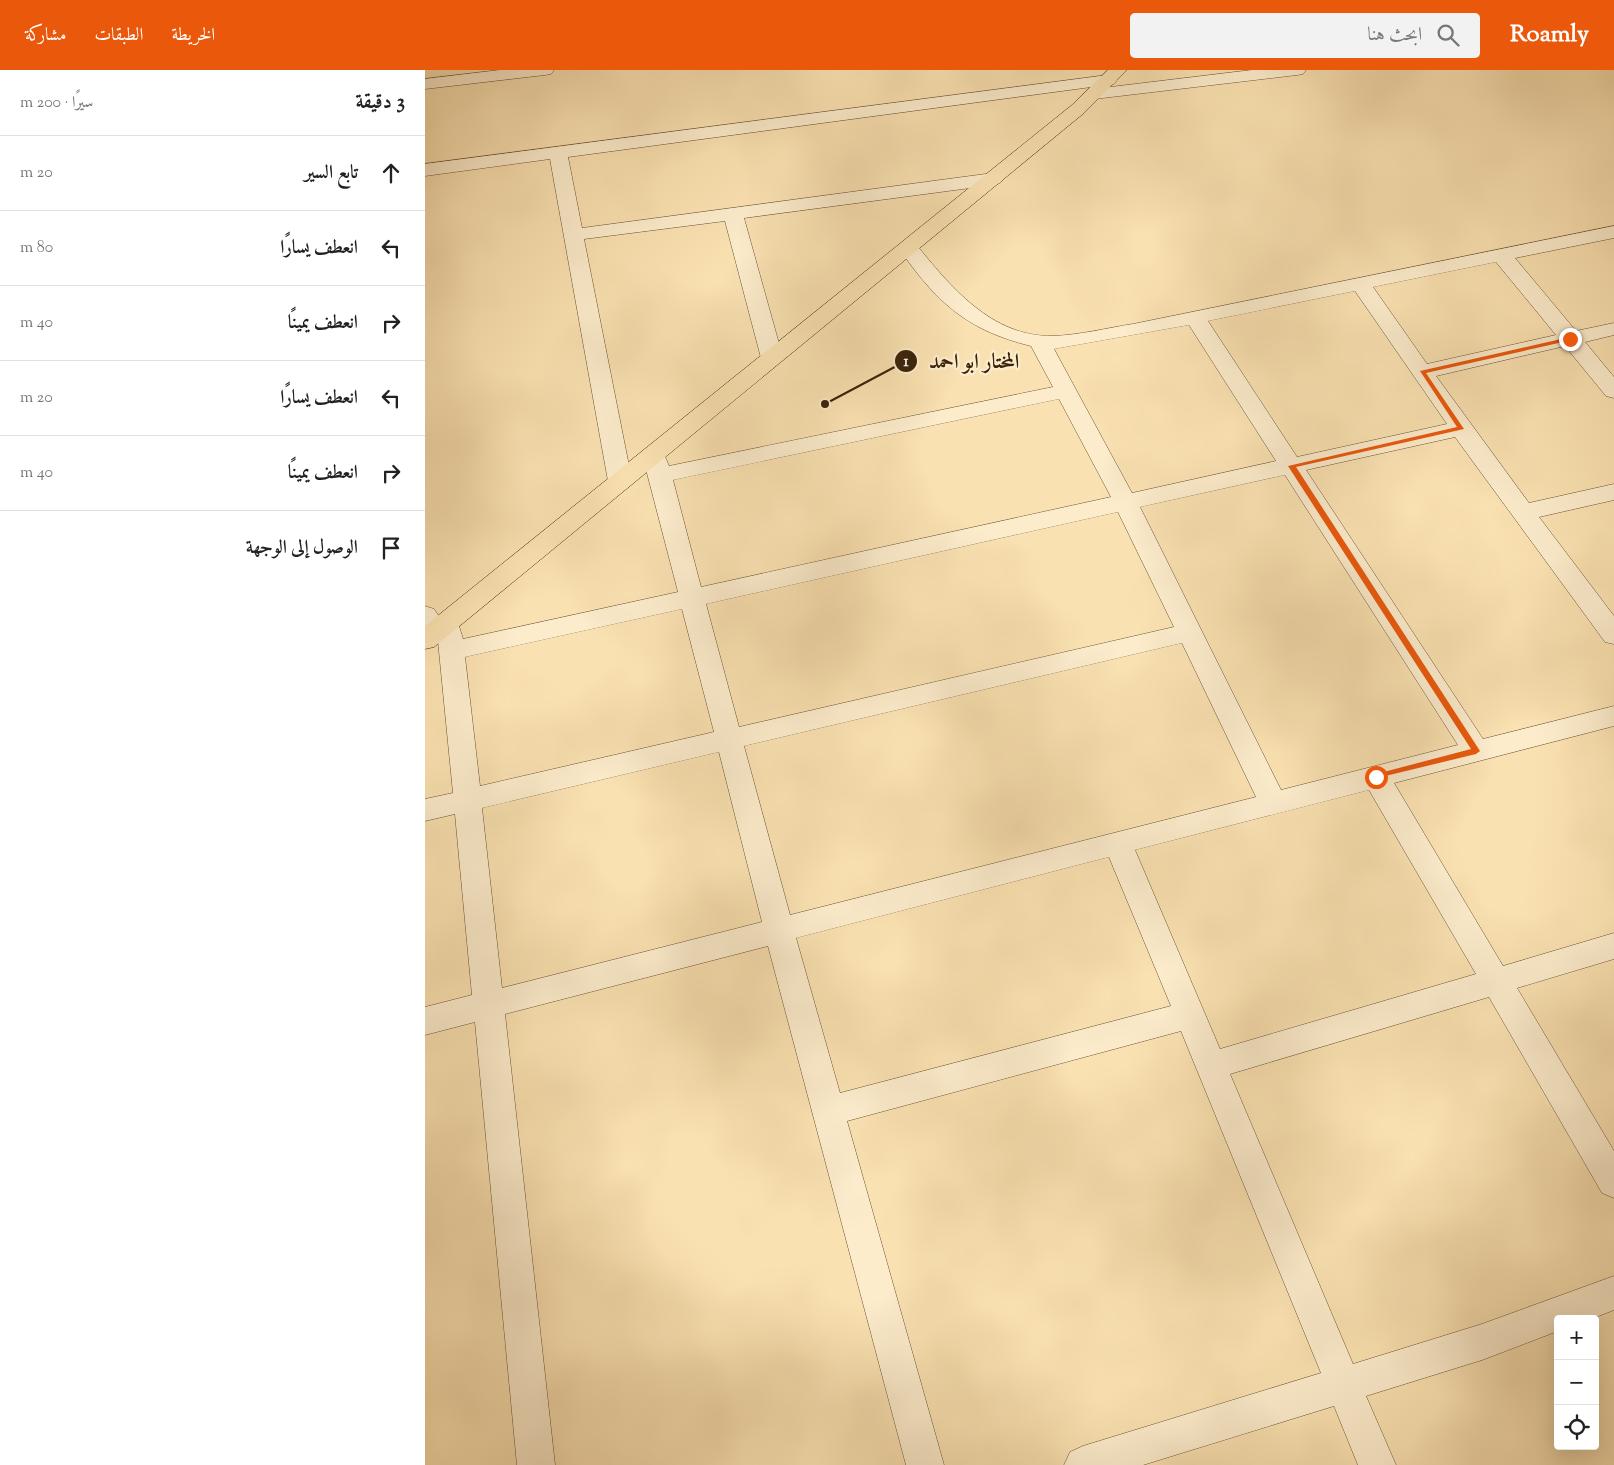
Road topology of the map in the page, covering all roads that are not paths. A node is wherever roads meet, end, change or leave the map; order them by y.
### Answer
1 (545, 70) edge
2 (1297, 70) edge
3 (1107, 81) edge
4 (425, 84) edge
5 (558, 153) junction
6 (425, 170) edge
7 (993, 178) junction
8 (733, 214) junction
9 (1614, 232) edge
10 (573, 235) junction
11 (909, 247) junction
12 (1501, 255) junction
13 (1359, 284) junction
14 (1195, 317) junction
15 (1614, 329) edge
16 (1570, 339) junction
17 (1040, 342) junction
18 (772, 358) junction
19 (1422, 372) junction
20 (1066, 391) junction
21 (1614, 392) edge
22 (1461, 428) junction
23 (657, 464) junction
24 (1291, 466) junction
25 (620, 481) junction
26 (1614, 492) edge
27 (1126, 503) junction
28 (1524, 512) junction
29 (692, 599) junction
30 (1191, 632) junction
31 (435, 633) edge
32 (1614, 635) edge
33 (1614, 716) edge
34 (729, 740) junction
35 (1476, 751) junction
36 (1376, 777) junction
37 (467, 801) junction
38 (1273, 803) junction
39 (425, 810) edge
40 (1118, 843) junction
41 (779, 930) junction
42 (1614, 946) edge
43 (1496, 980) junction
44 (488, 1005) junction
45 (1190, 1015) junction
46 (425, 1021) edge
47 (1211, 1066) junction
48 (829, 1111) junction
49 (1614, 1182) edge
50 (1614, 1293) edge
51 (1344, 1385) junction
52 (536, 1465) edge
53 (925, 1465) edge
54 (1083, 1465) edge
55 (1377, 1465) edge

1 - 4 street
2 - 3 street
3 - 5 street
3 - 7 main road
5 - 6 street
5 - 10 street
7 - 8 street
7 - 11 main road
8 - 10 street
8 - 18 street
9 - 12 street
10 - 25 street
11 - 17 street
11 - 18 main road
12 - 13 street
12 - 16 street
13 - 14 street
13 - 19 street
14 - 17 street
14 - 24 street
15 - 16 street
16 - 19 street
16 - 21 street
17 - 20 street
18 - 23 main road
19 - 22 street
20 - 23 street
20 - 27 street
22 - 24 street
22 - 28 street
23 - 25 main road
23 - 29 street
24 - 27 street
24 - 35 street
25 - 31 main road
26 - 28 street
27 - 29 street
27 - 30 street
28 - 32 street
29 - 31 street
29 - 34 street
30 - 34 street
30 - 38 street
31 - 37 street
33 - 35 street
34 - 37 street
34 - 41 street
35 - 36 street
36 - 38 street
36 - 43 street
37 - 39 street
37 - 44 street
38 - 40 street
40 - 41 street
40 - 45 street
41 - 44 street
41 - 48 street
42 - 43 street
43 - 47 street
43 - 49 street
44 - 46 street
44 - 52 street
45 - 47 street
45 - 48 street
47 - 51 street
48 - 53 street
50 - 51 street
51 - 54 street
51 - 55 street

